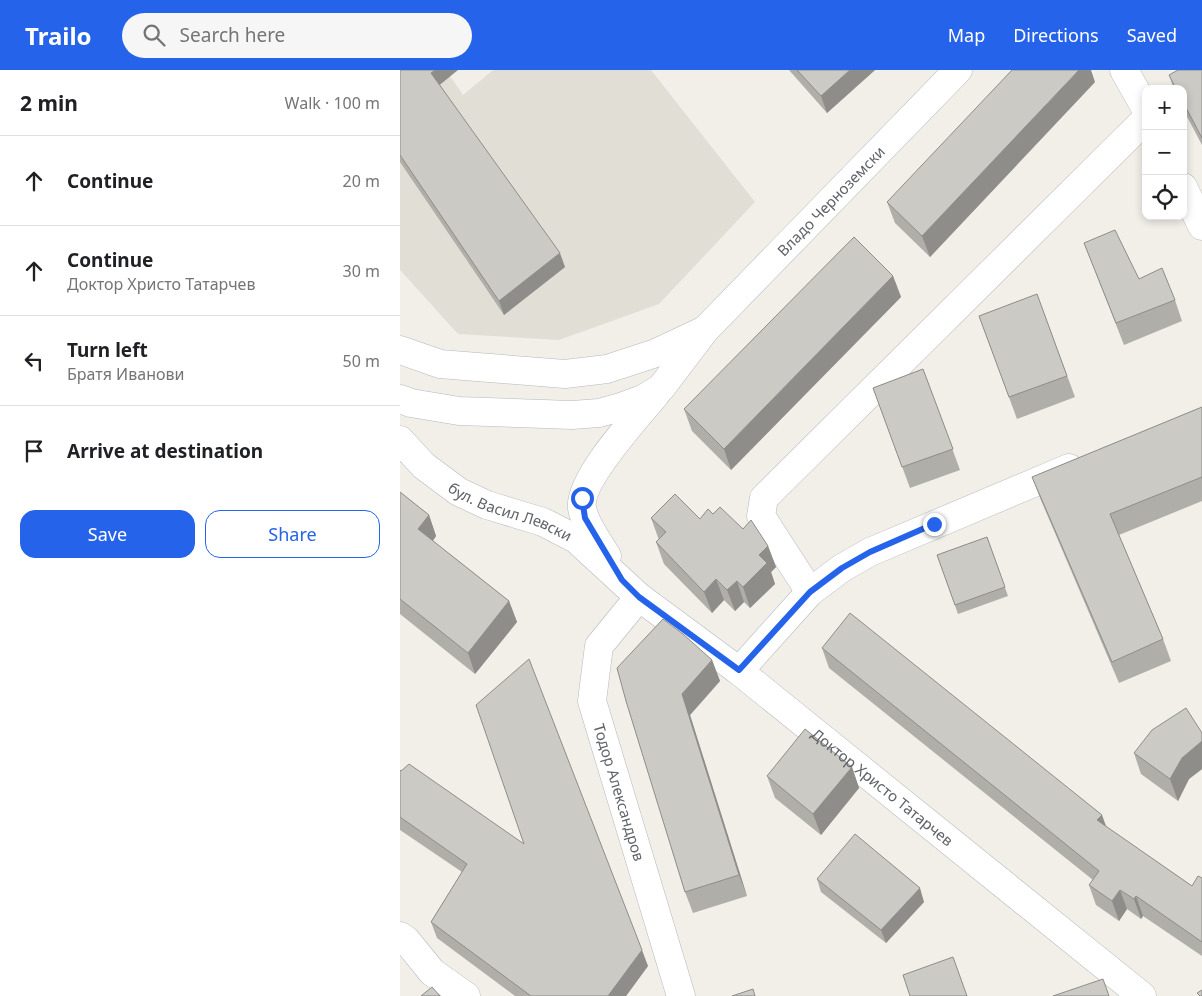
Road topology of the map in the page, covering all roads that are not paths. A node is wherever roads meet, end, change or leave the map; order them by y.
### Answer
1 (958, 70) edge
2 (1126, 71) edge
3 (1142, 102) edge
4 (1142, 123) edge
5 (1187, 195) edge
6 (1202, 226) edge
7 (705, 330) junction
8 (400, 350) edge
9 (660, 388) junction
10 (400, 399) edge
11 (400, 440) edge
12 (1091, 458) edge
13 (630, 589) junction
14 (810, 592) junction
15 (739, 670) junction
16 (400, 936) edge
17 (466, 996) edge
18 (681, 996) edge
19 (1142, 996) edge

1 - 7 street, Владо Черноземски
2 - 3 street
4 - 14 street
5 - 6 street
7 - 8 street
7 - 9 street
9 - 10 street
9 - 13 street
11 - 13 street, бул. Васил Левски
12 - 14 street
13 - 15 street, Доктор Христо Татарчев
13 - 18 street, Тодор Александров
14 - 15 street
15 - 19 street, Доктор Христо Татарчев
16 - 17 street

